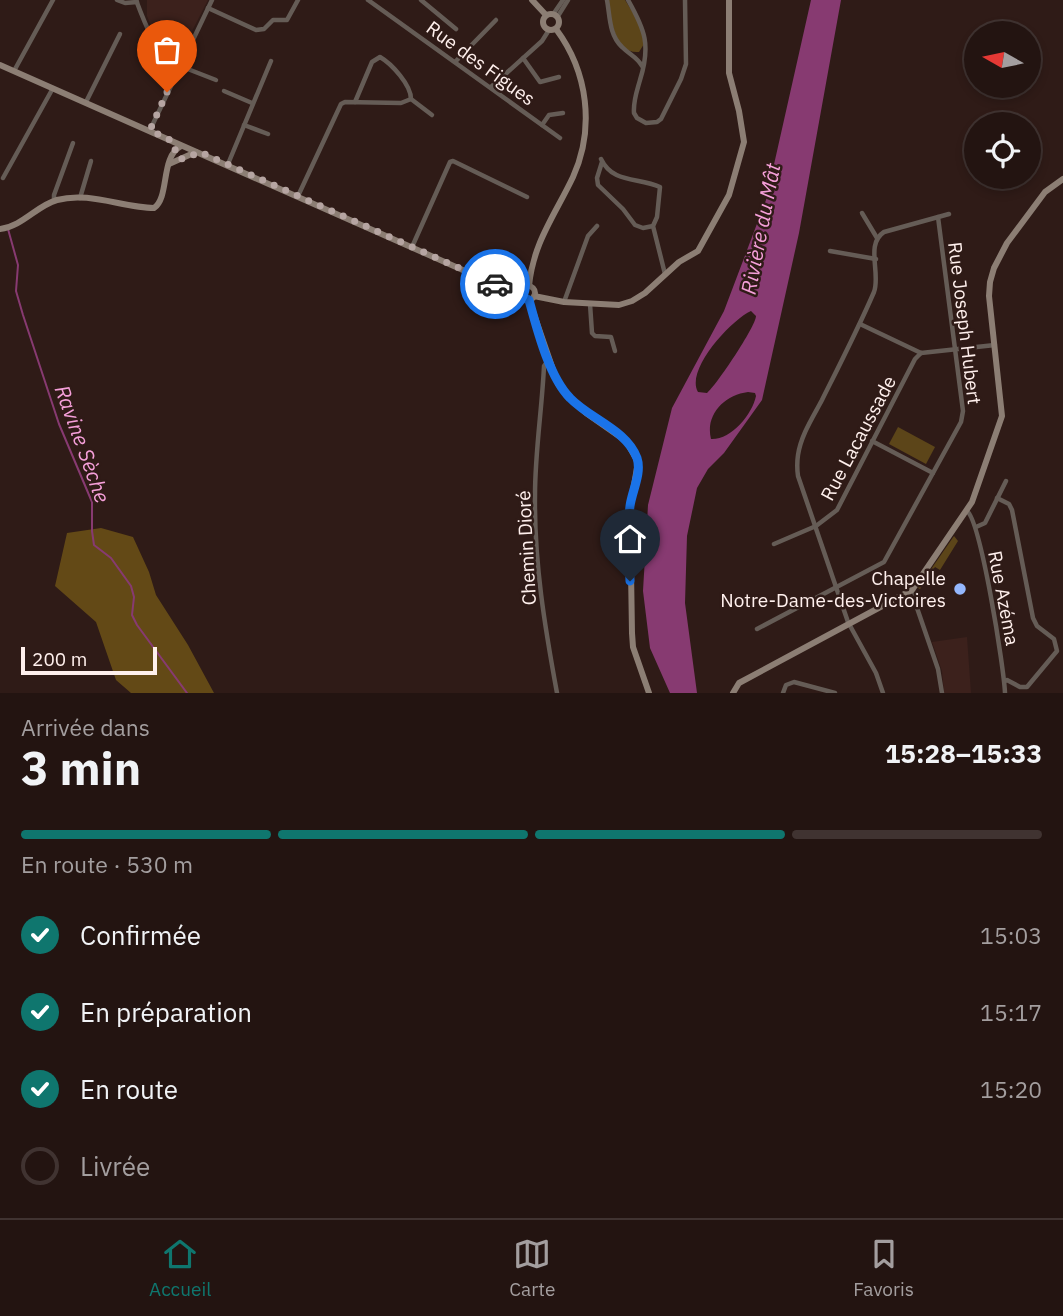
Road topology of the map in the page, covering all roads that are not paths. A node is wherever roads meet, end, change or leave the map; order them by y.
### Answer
1 (53, 0) edge
2 (117, 0) edge
3 (212, 0) edge
4 (298, 0) edge
5 (360, 0) edge
6 (368, 0) edge
7 (421, 0) edge
8 (532, 0) edge
9 (565, 0) edge
10 (607, 0) edge
11 (628, 0) edge
12 (685, 0) edge
13 (729, 0) edge
14 (137, 1) edge
15 (208, 8) junction
16 (546, 15) junction
17 (556, 15) junction
18 (496, 20) dead end
19 (456, 29) dead end
20 (553, 29) junction
21 (120, 34) dead end
22 (645, 50) junction
23 (634, 55) junction
24 (523, 58) junction
25 (271, 61) dead end
26 (455, 62) junction
27 (0, 65) edge
28 (180, 66) junction
29 (643, 67) junction
30 (14, 71) junction
31 (176, 72) junction
32 (559, 77) dead end
33 (216, 80) dead end
34 (491, 87) junction
35 (53, 88) junction
36 (224, 91) dead end
37 (411, 99) junction
38 (86, 102) junction
39 (355, 102) junction
40 (252, 103) junction
41 (563, 113) dead end
42 (432, 115) dead end
43 (244, 125) junction
44 (542, 125) junction
45 (150, 130) junction
46 (268, 134) dead end
47 (560, 138) dead end
48 (73, 143) dead end
49 (181, 152) junction
50 (91, 161) dead end
51 (228, 164) junction
52 (3, 177) dead end
53 (1063, 179) edge
54 (298, 196) junction
55 (527, 197) dead end
56 (80, 198) junction
57 (54, 201) junction
58 (862, 213) dead end
59 (949, 214) dead end
60 (938, 217) junction
61 (597, 226) dead end
62 (653, 226) junction
63 (0, 229) edge
64 (877, 238) junction
65 (412, 247) junction
66 (830, 251) dead end
67 (876, 259) junction
68 (665, 274) junction
69 (529, 286) junction
70 (522, 292) junction
71 (532, 298) junction
72 (564, 302) junction
73 (590, 304) junction
74 (860, 324) junction
75 (995, 345) junction
76 (954, 350) junction
77 (615, 351) dead end
78 (921, 354) junction
79 (549, 359) junction
80 (872, 441) junction
81 (933, 473) junction
82 (1006, 481) dead end
83 (997, 498) junction
84 (967, 511) junction
85 (816, 526) junction
86 (976, 527) junction
87 (774, 544) dead end
88 (836, 589) junction
89 (912, 590) junction
90 (849, 625) junction
91 (757, 629) dead end
92 (1005, 681) junction
93 (557, 693) edge
94 (649, 693) edge
95 (733, 693) edge
96 (783, 693) edge
97 (835, 693) edge
98 (883, 693) edge
99 (942, 693) edge
100 (1005, 693) edge

1 - 30 street
2 - 14 street
3 - 15 street
4 - 15 street
5 - 6 street
6 - 26 street, Rue des Figues
7 - 19 street
8 - 16 main road
9 - 17 street
10 - 23 street
11 - 22 street
12 - 29 street
13 - 68 main road
14 - 31 street
15 - 28 street
16 - 17 main road
16 - 20 main road
17 - 20 main road
18 - 26 street
20 - 24 street
20 - 69 main road
21 - 38 street
22 - 23 street
22 - 29 street
23 - 29 street
24 - 32 street
24 - 34 street
25 - 40 street
26 - 34 street, Rue des Figues
27 - 30 main road
28 - 31 street
28 - 33 street
30 - 35 main road
31 - 45 street
34 - 44 street, Rue des Figues
35 - 38 main road
35 - 52 street
36 - 40 street
37 - 39 street
37 - 39 street
37 - 42 street
38 - 45 main road
39 - 54 street
40 - 43 street
41 - 44 street, Rue des Figues
43 - 46 street
43 - 51 street
44 - 47 street, Rue des Figues
45 - 49 main road
48 - 57 street
49 - 51 main road
49 - 56 main road
50 - 56 street
51 - 54 main road
53 - 75 main road
54 - 65 main road
55 - 65 street
56 - 57 main road
57 - 63 main road
58 - 64 street
59 - 60 street
60 - 64 street
60 - 76 street, Rue Joseph Hubert
61 - 72 street
62 - 62 street
62 - 68 street
64 - 67 street
65 - 70 main road
66 - 67 street
67 - 74 street
68 - 73 main road
69 - 70 main road
69 - 71 main road
70 - 71 main road
71 - 72 main road
71 - 79 main road
72 - 73 main road
73 - 77 street
74 - 78 street
74 - 85 street
75 - 76 street
75 - 84 main road
76 - 78 street
76 - 81 street, Rue Joseph Hubert
78 - 80 street, Rue Lacaussade
79 - 93 street, Chemin Dioré
79 - 94 main road
80 - 81 street
80 - 85 street, Rue Lacaussade
81 - 88 street, Rue Joseph Hubert
82 - 83 street
83 - 86 street
83 - 92 street
84 - 86 street, Rue Azéma
84 - 89 main road
85 - 87 street, Rue Lacaussade
85 - 88 street
86 - 92 street, Rue Azéma
88 - 90 street
88 - 91 street, Rue Joseph Hubert
89 - 90 main road
89 - 99 street
90 - 95 main road
90 - 98 street
92 - 100 street, Rue Azéma
96 - 97 street

